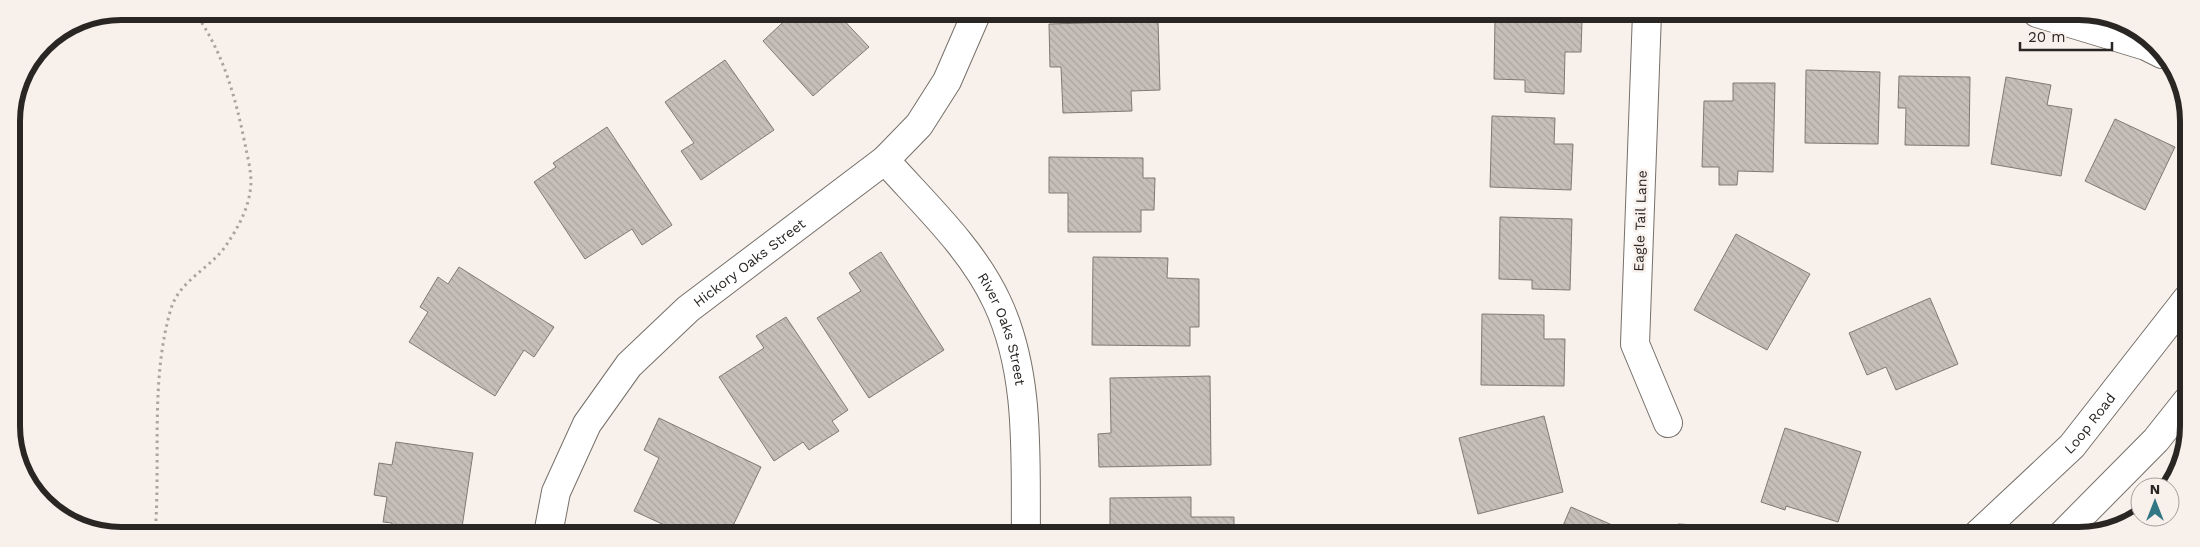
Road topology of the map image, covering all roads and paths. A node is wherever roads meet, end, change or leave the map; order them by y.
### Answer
1 (200, 20) edge
2 (974, 20) edge
3 (1648, 20) edge
4 (2060, 20) edge
5 (2146, 46) edge
6 (885, 160) junction
7 (2180, 308) edge
8 (2180, 410) edge
9 (1668, 423) dead end
10 (155, 527) edge
11 (549, 527) edge
12 (1026, 527) edge
13 (1986, 527) edge
14 (2070, 527) edge

1 - 10 path
2 - 6 street, Hickory Oaks Street
3 - 9 street, Eagle Tail Lane
4 - 5 street
6 - 11 street, Hickory Oaks Street
6 - 12 street, River Oaks Street
7 - 13 street, Loop Road
8 - 14 street

